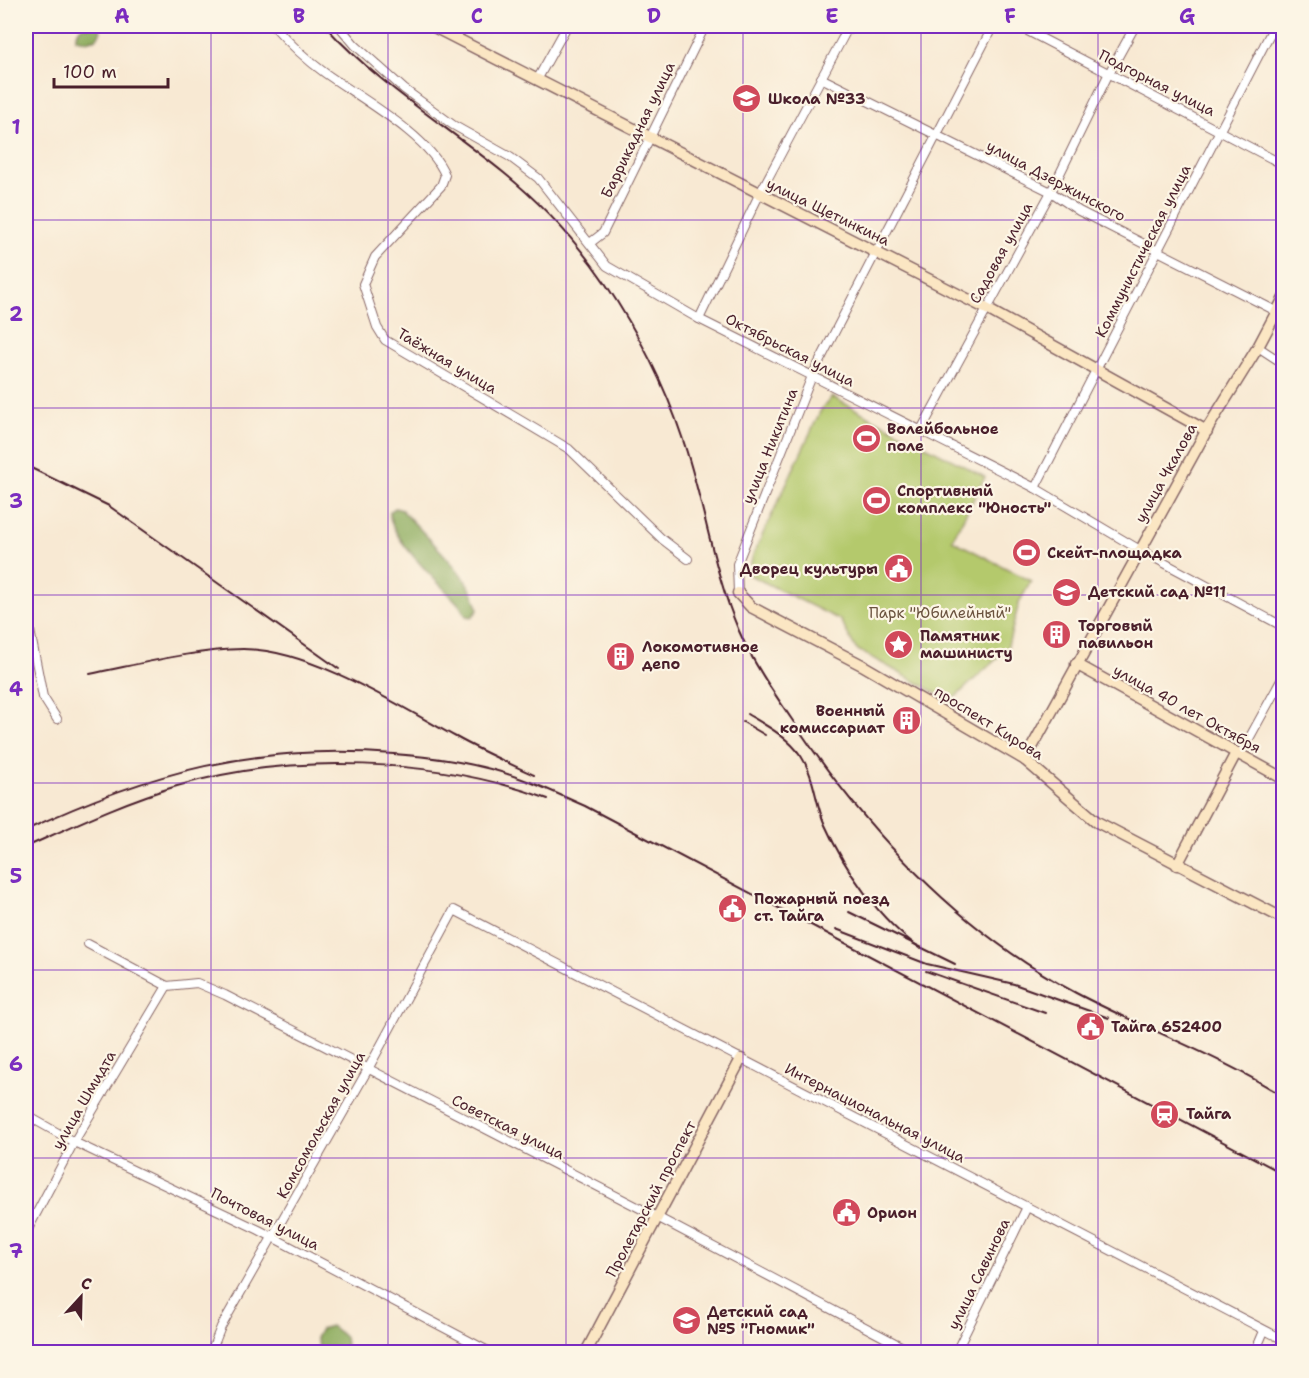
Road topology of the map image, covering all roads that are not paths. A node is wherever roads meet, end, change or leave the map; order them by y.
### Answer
1 (189, 26) edge
2 (214, 26) edge
3 (274, 26) edge
4 (339, 26) edge
5 (432, 26) edge
6 (567, 26) edge
7 (705, 26) edge
8 (849, 26) edge
9 (993, 26) edge
10 (1018, 26) edge
11 (1135, 26) edge
12 (1274, 26) edge
13 (1108, 75) junction
14 (821, 78) junction
15 (537, 80) junction
16 (1219, 130) junction
17 (938, 134) junction
18 (648, 138) junction
19 (1284, 165) edge
20 (1051, 192) junction
21 (759, 195) junction
22 (590, 243) junction
23 (1160, 250) junction
24 (875, 251) junction
25 (1284, 298) edge
26 (985, 308) junction
27 (1276, 311) junction
28 (699, 319) junction
29 (1258, 347) junction
30 (1284, 364) edge
31 (1099, 369) junction
32 (812, 376) junction
33 (921, 430) junction
34 (1207, 430) junction
35 (1035, 488) junction
36 (1140, 550) junction
37 (688, 559) dead end
38 (738, 593) joint
39 (26, 610) edge
40 (1284, 627) edge
41 (28, 634) edge
42 (1076, 664) junction
43 (1284, 675) edge
44 (57, 719) dead end
45 (1238, 754) junction
46 (1025, 760) junction
47 (1284, 779) edge
48 (1177, 865) junction
49 (454, 910) joint
50 (1284, 919) edge
51 (88, 944) dead end
52 (167, 986) junction
53 (741, 1059) junction
54 (368, 1071) junction
55 (26, 1115) edge
56 (74, 1142) junction
57 (1027, 1207) junction
58 (659, 1218) junction
59 (26, 1231) edge
60 (273, 1237) junction
61 (1264, 1331) junction
62 (1284, 1340) edge
63 (26, 1349) edge
64 (33, 1353) edge
65 (211, 1353) edge
66 (490, 1353) edge
67 (586, 1353) edge
68 (912, 1353) edge
69 (956, 1353) edge
70 (1255, 1353) edge

1 - 2 street
3 - 37 street, Таёжная улица
4 - 22 street, Октябрьская улица
5 - 15 street, улица Щетинкина
6 - 15 street
7 - 18 street, Баррикадная улица
8 - 14 street
9 - 17 street, улица Никитина
10 - 13 street, Подгорная улица
11 - 13 street, Садовая улица
12 - 16 street, Коммунистическая улица
13 - 16 street, Подгорная улица
13 - 20 street, Садовая улица
14 - 17 street, улица Дзержинского
14 - 21 street
15 - 18 street, улица Щетинкина
16 - 19 street, Подгорная улица
16 - 23 street, Коммунистическая улица
17 - 20 street, улица Дзержинского
17 - 24 street, улица Никитина
18 - 21 street, улица Щетинкина
18 - 22 street, Баррикадная улица
20 - 23 street, улица Дзержинского
20 - 26 street, Садовая улица
21 - 24 street, улица Щетинкина
21 - 28 street
22 - 28 street, Октябрьская улица
23 - 27 street, улица Дзержинского
23 - 31 street, Коммунистическая улица
24 - 26 street, улица Щетинкина
24 - 32 street, улица Никитина
25 - 27 street, улица Чкалова
26 - 31 street, улица Щетинкина
26 - 33 street, Садовая улица
27 - 29 street, улица Чкалова
28 - 32 street, Октябрьская улица
29 - 30 street
29 - 34 street, улица Чкалова
31 - 34 street, улица Щетинкина
31 - 35 street, Коммунистическая улица
32 - 33 street, Октябрьская улица
32 - 38 street, улица Никитина
33 - 35 street, Октябрьская улица
34 - 36 street, улица Чкалова
35 - 36 street, Октябрьская улица
36 - 40 street, Октябрьская улица
36 - 42 street, улица Чкалова
38 - 46 street, проспект Кирова
39 - 41 street
41 - 44 street
42 - 45 street, улица 40 лет Октября
42 - 46 street, улица Чкалова
43 - 45 street
45 - 47 street, улица 40 лет Октября
45 - 48 street
46 - 48 street, проспект Кирова
48 - 50 street, проспект Кирова
49 - 53 street, Интернациональная улица
49 - 54 street, Комсомольская улица
51 - 52 street
52 - 54 street, Советская улица
52 - 56 street, улица Шмидта
53 - 57 street, Интернациональная улица
53 - 58 street, Пролетарский проспект
54 - 58 street, Советская улица
54 - 60 street, Комсомольская улица
55 - 56 street, Почтовая улица
56 - 59 street, улица Шмидта
56 - 60 street, Почтовая улица
57 - 61 street, Интернациональная улица
57 - 69 street, улица Савинова
58 - 67 street, Пролетарский проспект
58 - 68 street, Советская улица
60 - 65 street, Комсомольская улица
60 - 66 street, Почтовая улица
61 - 62 street, Интернациональная улица
61 - 70 street
63 - 64 street

